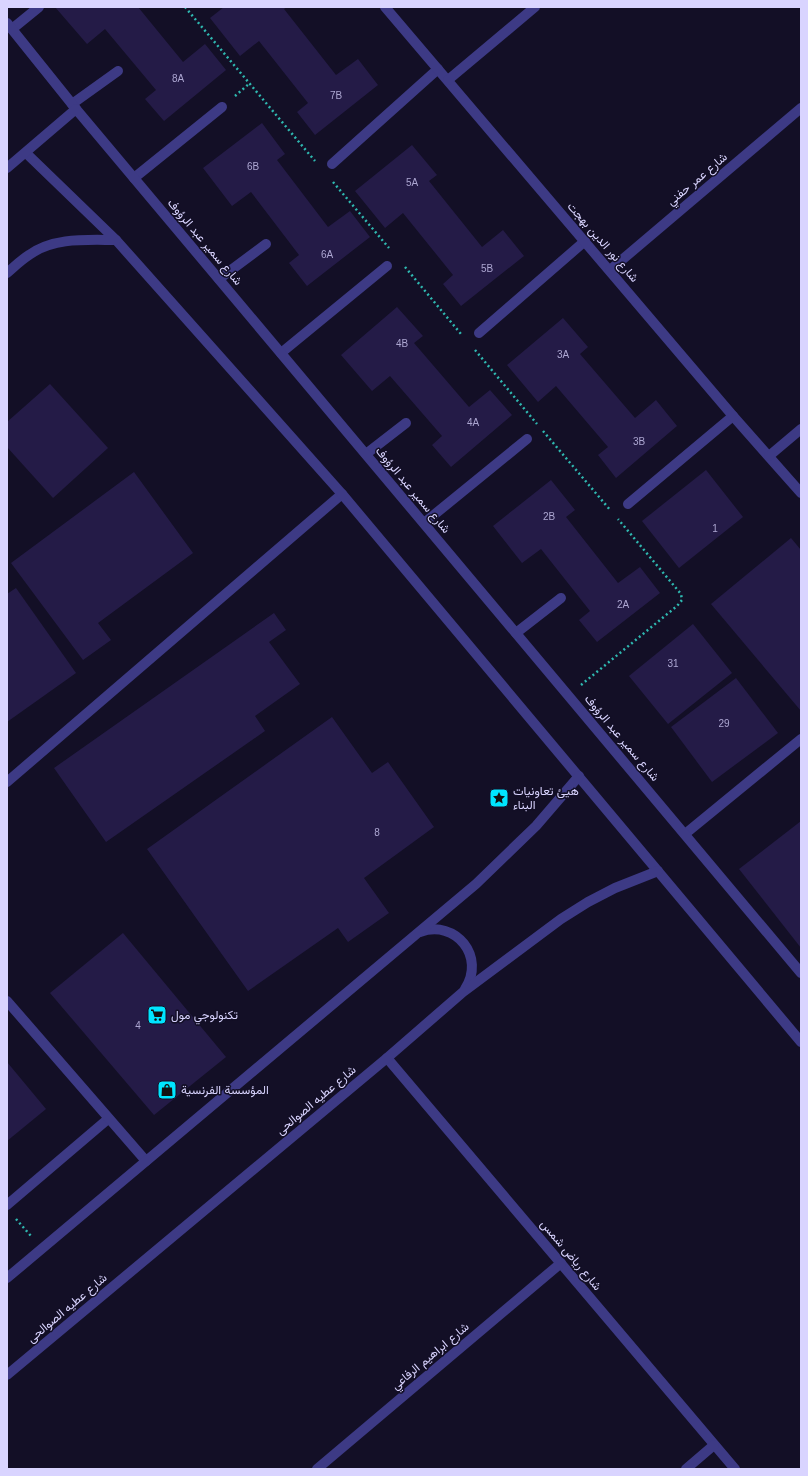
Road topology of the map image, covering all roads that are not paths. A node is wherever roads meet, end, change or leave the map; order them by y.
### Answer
1 (39, 7) edge
2 (385, 7) edge
3 (535, 7) edge
4 (10, 26) edge
5 (438, 69) junction
6 (118, 72) dead end
7 (448, 80) junction
8 (74, 106) junction
9 (222, 107) dead end
10 (801, 108) edge
11 (26, 153) junction
12 (332, 164) dead end
13 (7, 168) edge
14 (134, 178) junction
15 (116, 240) junction
16 (585, 241) junction
17 (266, 244) dead end
18 (387, 266) dead end
19 (610, 270) junction
20 (7, 273) edge
21 (219, 279) junction
22 (479, 333) dead end
23 (281, 354) junction
24 (733, 416) junction
25 (406, 423) dead end
26 (801, 429) edge
27 (527, 439) dead end
28 (366, 454) junction
29 (769, 456) junction
30 (342, 494) junction
31 (801, 494) edge
32 (628, 504) dead end
33 (424, 523) junction
34 (561, 598) dead end
35 (516, 633) junction
36 (801, 739) edge
37 (579, 776) junction
38 (7, 782) edge
39 (685, 834) junction
40 (658, 871) junction
41 (416, 933) junction
42 (801, 973) edge
43 (463, 992) junction
44 (7, 1001) edge
45 (801, 1042) edge
46 (387, 1058) junction
47 (108, 1119) junction
48 (146, 1161) junction
49 (10, 1209) edge
50 (560, 1263) junction
51 (7, 1278) edge
52 (7, 1375) edge
53 (714, 1445) junction
54 (317, 1469) edge
55 (686, 1469) edge
56 (735, 1469) edge

1 - 4 street
2 - 5 street, شارع نور الدين بهجت
3 - 7 street
4 - 8 street, شارع سمير عبد الرؤوف
5 - 7 street, شارع نور الدين بهجت
5 - 12 street
6 - 8 street
7 - 16 street, شارع نور الدين بهجت
8 - 11 street
8 - 14 street, شارع سمير عبد الرؤوف
9 - 14 street
10 - 19 street, شارع عمر حفني
11 - 13 street
11 - 15 street
14 - 21 street, شارع سمير عبد الرؤوف
15 - 20 street
15 - 30 street
16 - 19 street, شارع نور الدين بهجت
16 - 22 street
17 - 21 street
18 - 23 street
19 - 24 street, شارع نور الدين بهجت
21 - 23 street, شارع سمير عبد الرؤوف
23 - 28 street, شارع سمير عبد الرؤوف
24 - 29 street, شارع نور الدين بهجت
24 - 32 street
25 - 28 street
26 - 29 street
27 - 33 street
28 - 33 street, شارع سمير عبد الرؤوف
29 - 31 street, شارع نور الدين بهجت
30 - 37 street
30 - 38 street
33 - 35 street, شارع سمير عبد الرؤوف
34 - 35 street
35 - 39 street, شارع سمير عبد الرؤوف
36 - 39 street
37 - 40 street
37 - 41 street
39 - 42 street, شارع سمير عبد الرؤوف
40 - 43 street, شارع عطيه الصوالحى
40 - 45 street
41 - 43 street
41 - 48 street
43 - 46 street, شارع عطيه الصوالحى
44 - 47 street
46 - 50 street, شارع رياض شمس
46 - 52 street, شارع عطيه الصوالحى
47 - 48 street
47 - 49 street
48 - 51 street
50 - 53 street, شارع رياض شمس
50 - 54 street, شارع ابراهيم الرفاعي
53 - 55 street
53 - 56 street, شارع رياض شمس

